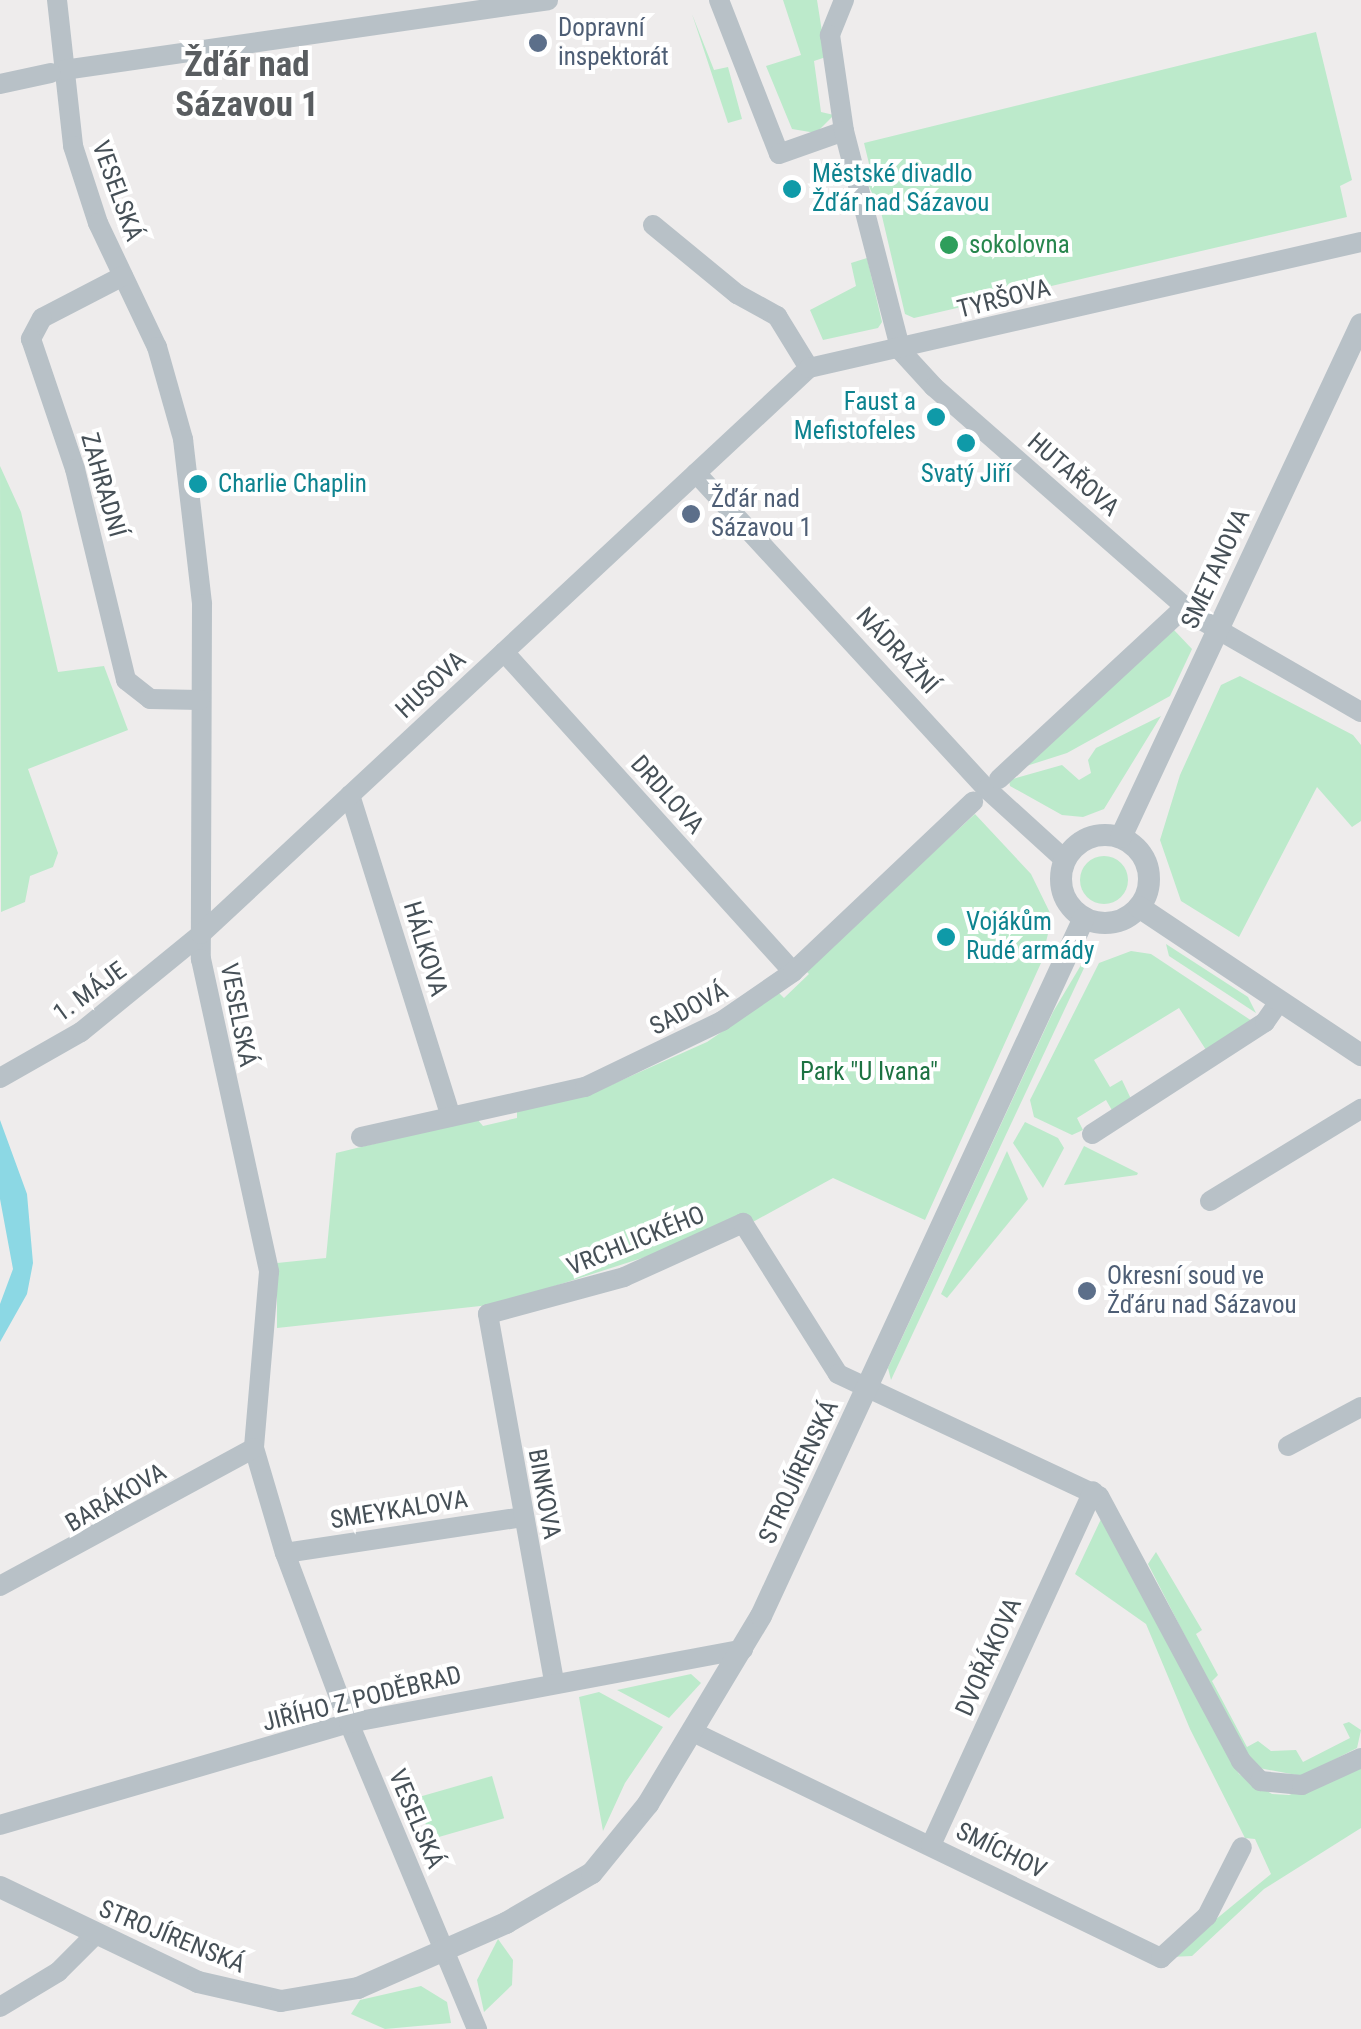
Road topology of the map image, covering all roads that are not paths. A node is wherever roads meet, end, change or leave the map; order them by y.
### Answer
1 (57, 0) edge
2 (548, 0) edge
3 (719, 0) edge
4 (844, 0) edge
5 (416, 10) edge
6 (57, 72) junction
7 (0, 84) edge
8 (844, 131) junction
9 (653, 225) dead end
10 (1361, 242) edge
11 (123, 276) junction
12 (1361, 324) edge
13 (901, 350) junction
14 (809, 368) junction
15 (696, 473) junction
16 (1185, 606) junction
17 (1218, 631) junction
18 (504, 652) junction
19 (200, 700) junction
20 (1361, 712) edge
21 (999, 779) dead end
22 (350, 795) junction
23 (972, 802) dead end
24 (1121, 837) junction
25 (1064, 860) junction
26 (1139, 907) junction
27 (1084, 918) junction
28 (201, 934) junction
29 (792, 972) junction
30 (1279, 1002) junction
31 (1361, 1055) edge
32 (0, 1078) edge
33 (1361, 1109) edge
34 (451, 1117) junction
35 (1092, 1134) dead end
36 (361, 1137) dead end
37 (1210, 1201) dead end
38 (488, 1314) joint
39 (868, 1386) junction
40 (1361, 1407) edge
41 (1288, 1446) dead end
42 (254, 1448) junction
43 (1092, 1490) junction
44 (522, 1516) junction
45 (285, 1553) junction
46 (0, 1586) edge
47 (743, 1649) junction
48 (554, 1681) junction
49 (349, 1723) junction
50 (693, 1732) junction
51 (1361, 1758) edge
52 (0, 1826) edge
53 (931, 1845) junction
54 (1242, 1848) dead end
55 (0, 1887) edge
56 (94, 1936) junction
57 (445, 1952) junction
58 (0, 2007) edge
59 (477, 2029) edge

1 - 6 street, VESELSKÁ
2 - 5 street
3 - 8 street
4 - 8 street
5 - 6 street
6 - 7 street
6 - 11 street, VESELSKÁ
8 - 13 street
9 - 14 street
10 - 13 street, TYRŠOVA
11 - 19 street, VESELSKÁ
11 - 19 street, ZAHRADNÍ
12 - 17 street, SMETANOVA
13 - 14 street, TYRŠOVA
13 - 16 street, HUTAŘOVA
14 - 15 street
15 - 18 street, HUSOVA
15 - 25 street, NÁDRAŽNÍ
16 - 17 street, HUTAŘOVA
16 - 21 street
17 - 20 street, HUTAŘOVA
17 - 24 street, SMETANOVA
18 - 22 street, HUSOVA
18 - 29 street, DRDLOVA
19 - 28 street, VESELSKÁ
22 - 28 street, HUSOVA
22 - 34 street, HÁLKOVA
23 - 29 street, SADOVÁ
24 - 25 street
24 - 26 street
25 - 27 street
26 - 27 street
26 - 30 street
27 - 39 street, STROJÍRENSKÁ
28 - 32 street, 1. MÁJE
28 - 42 street, VESELSKÁ
29 - 34 street, SADOVÁ
30 - 31 street
30 - 35 street
33 - 37 street
34 - 36 street, SADOVÁ
38 - 39 street, VRCHLICKÉHO
38 - 44 street, BINKOVA
39 - 43 street
39 - 47 street, STROJÍRENSKÁ
40 - 41 street
42 - 45 street, VESELSKÁ
42 - 46 street, BARÁKOVA
43 - 51 street
43 - 53 street, DVOŘÁKOVA
44 - 45 street, SMEYKALOVA
44 - 48 street, BINKOVA
45 - 49 street, VESELSKÁ
47 - 48 street, JIŘÍHO Z PODĚBRAD
47 - 50 street, STROJÍRENSKÁ
48 - 49 street, JIŘÍHO Z PODĚBRAD
49 - 52 street, JIŘÍHO Z PODĚBRAD
49 - 57 street, VESELSKÁ
50 - 53 street, SMÍCHOV
50 - 57 street, STROJÍRENSKÁ
53 - 54 street, SMÍCHOV
55 - 56 street, STROJÍRENSKÁ
56 - 57 street, STROJÍRENSKÁ
56 - 58 street
57 - 59 street

